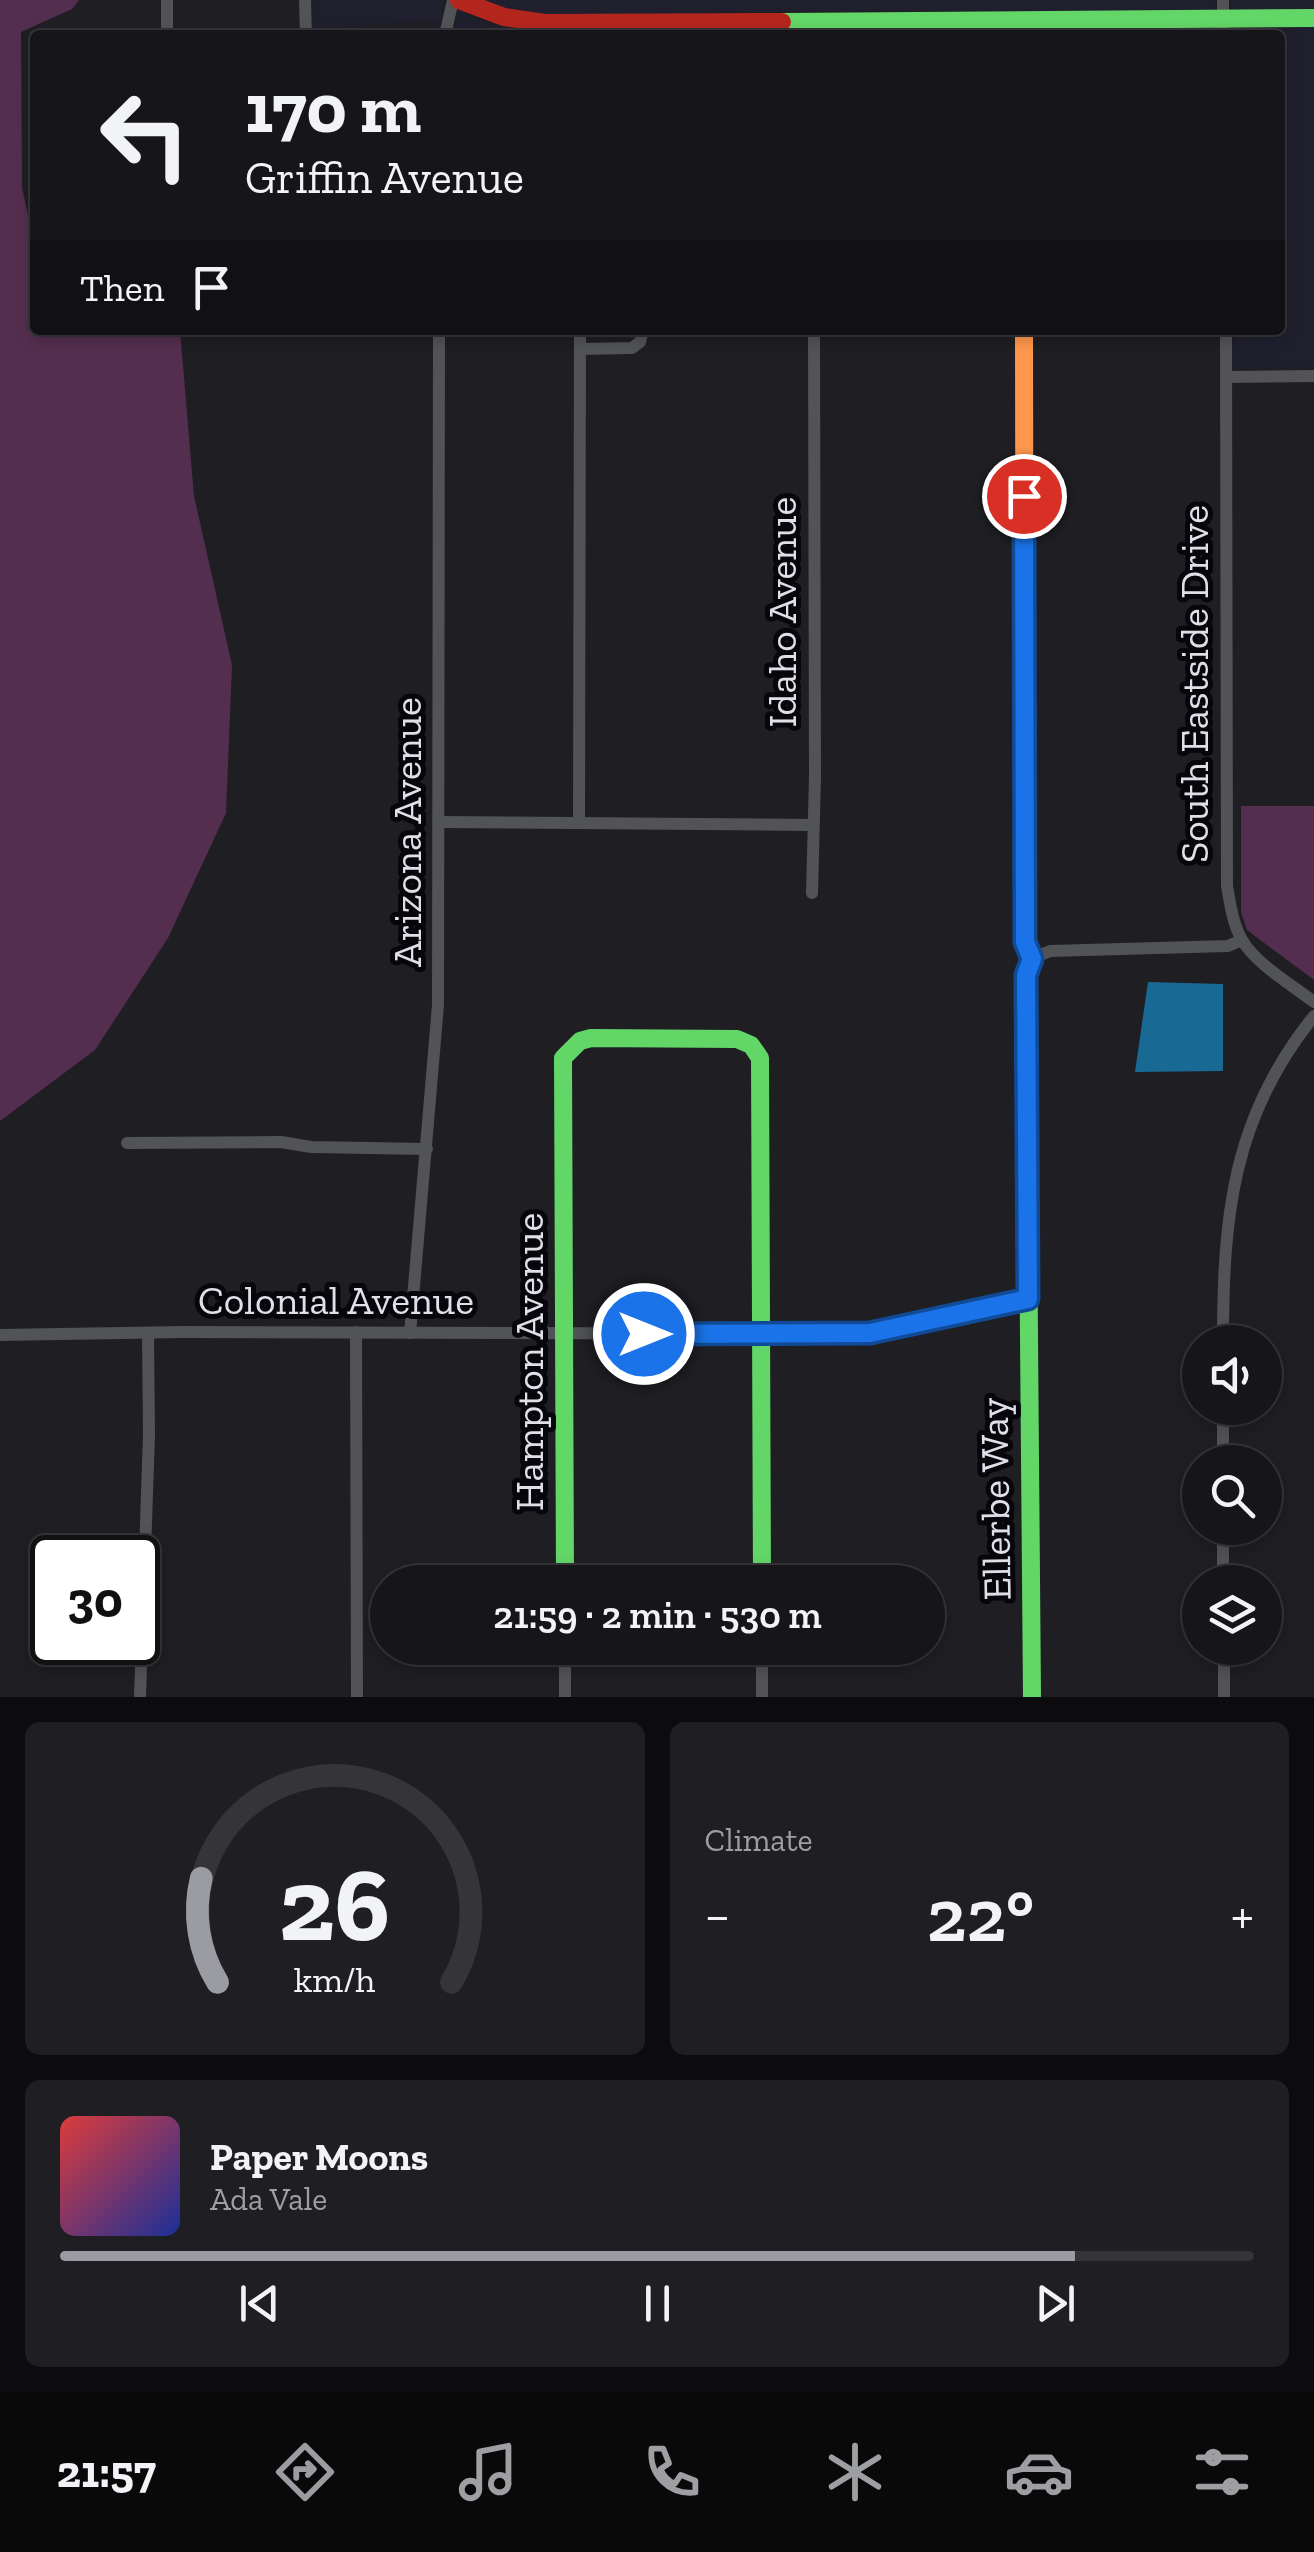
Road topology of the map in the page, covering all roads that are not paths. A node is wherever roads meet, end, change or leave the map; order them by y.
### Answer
1 (167, 0) edge
2 (305, 0) edge
3 (456, 0) edge
4 (1223, 0) edge
5 (1314, 18) edge
6 (1022, 27) edge
7 (1222, 27) edge
8 (814, 28) edge
9 (578, 29) edge
10 (167, 30) edge
11 (306, 30) edge
12 (447, 30) edge
13 (909, 30) edge
14 (439, 335) edge
15 (580, 335) edge
16 (642, 335) edge
17 (814, 335) edge
18 (1024, 335) edge
19 (1226, 335) edge
20 (580, 348) junction
21 (1314, 376) edge
22 (1226, 377) junction
23 (440, 822) junction
24 (578, 822) junction
25 (813, 825) junction
26 (812, 893) dead end
27 (1242, 940) junction
28 (1032, 959) junction
29 (1314, 1002) edge
30 (1314, 1016) edge
31 (127, 1143) dead end
32 (428, 1149) junction
33 (1028, 1299) junction
34 (1223, 1325) edge
35 (356, 1332) junction
36 (410, 1332) junction
37 (764, 1333) junction
38 (148, 1334) junction
39 (564, 1334) junction
40 (0, 1335) edge
41 (565, 1565) edge
42 (762, 1565) edge
43 (565, 1665) edge
44 (762, 1665) edge
45 (1224, 1665) edge
46 (140, 1697) edge
47 (357, 1697) edge
48 (565, 1697) edge
49 (762, 1697) edge
50 (1032, 1697) edge
51 (1224, 1697) edge

1 - 10 street
2 - 11 street
3 - 9 street
3 - 12 street
4 - 7 street
5 - 7 street
6 - 7 street
6 - 13 street
8 - 9 street
8 - 13 street
14 - 23 street, Arizona Avenue
15 - 20 street
16 - 20 street
17 - 25 street, Idaho Avenue
18 - 28 street, Ellerbe Way
19 - 22 street, South Eastside Drive
20 - 24 street
21 - 22 street
22 - 27 street, South Eastside Drive
23 - 24 street
23 - 32 street, Arizona Avenue
24 - 25 street
25 - 26 street, Idaho Avenue
27 - 28 street
27 - 29 street
28 - 33 street, Ellerbe Way
30 - 34 street
31 - 32 street
32 - 36 street, Arizona Avenue
33 - 37 street, Colonial Avenue
33 - 50 street, Ellerbe Way
35 - 36 street, Colonial Avenue
35 - 38 street, Colonial Avenue
35 - 47 street
36 - 39 street, Colonial Avenue
37 - 39 street, Colonial Avenue
37 - 39 street, Hampton Avenue
37 - 42 street
38 - 40 street, Colonial Avenue
38 - 46 street
39 - 41 street, Hampton Avenue
43 - 48 street
44 - 49 street
45 - 51 street

